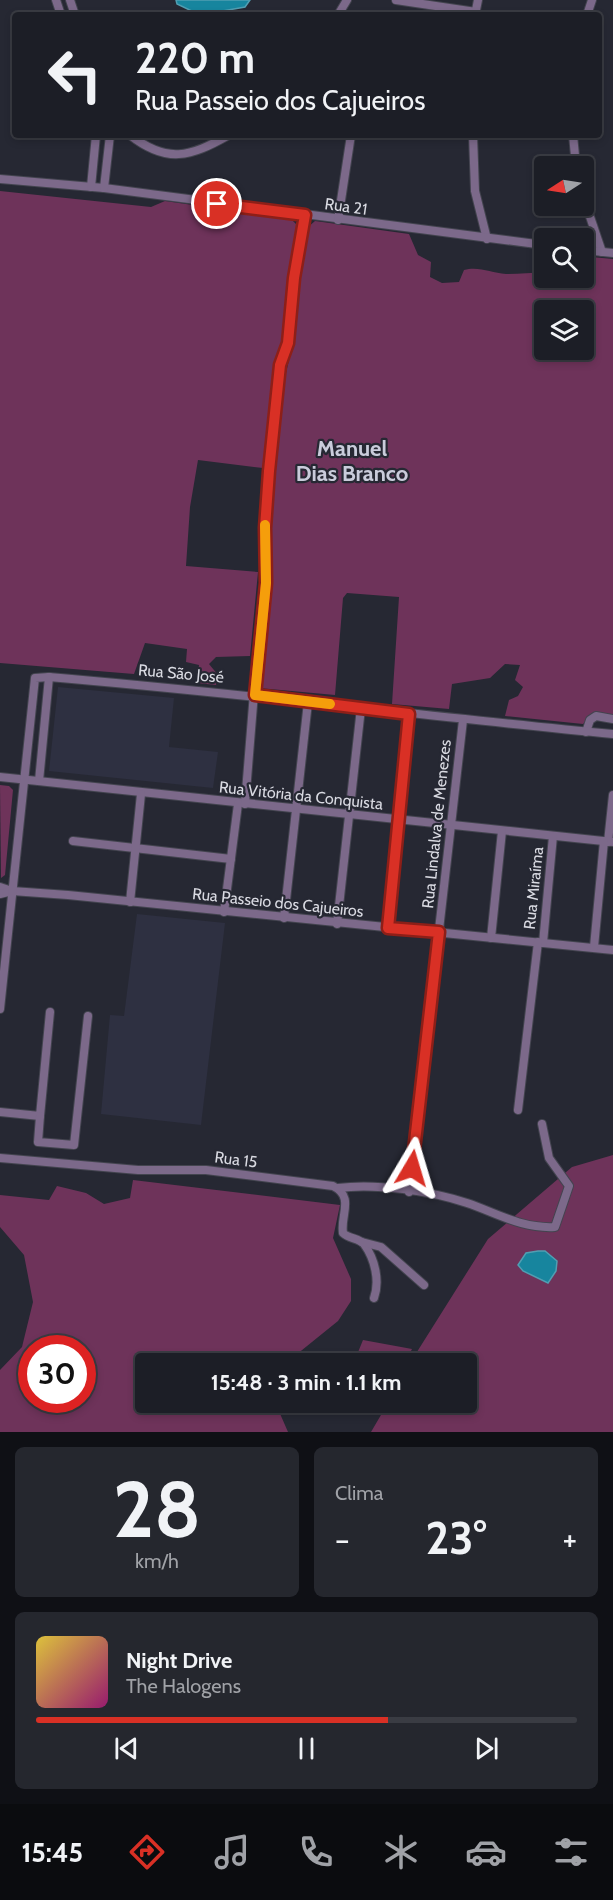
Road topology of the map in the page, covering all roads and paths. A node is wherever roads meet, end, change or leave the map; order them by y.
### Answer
1 (396, 0) edge
2 (469, 12) edge
3 (96, 138) edge
4 (110, 138) edge
5 (135, 138) edge
6 (223, 138) edge
7 (351, 138) edge
8 (473, 138) edge
9 (573, 138) edge
10 (575, 156) edge
11 (0, 179) edge
12 (91, 187) junction
13 (104, 188) junction
14 (305, 215) junction
15 (590, 216) edge
16 (338, 220) junction
17 (487, 239) junction
18 (534, 244) edge
19 (594, 251) edge
20 (602, 252) junction
21 (613, 253) edge
22 (49, 677) junction
23 (255, 695) junction
24 (308, 702) junction
25 (362, 708) junction
26 (409, 714) junction
27 (613, 719) edge
28 (463, 720) junction
29 (586, 732) junction
30 (613, 735) edge
31 (0, 777) edge
32 (22, 780) junction
33 (39, 781) junction
34 (141, 794) junction
35 (613, 795) edge
36 (242, 804) junction
37 (296, 810) junction
38 (349, 815) junction
39 (398, 820) junction
40 (452, 826) junction
41 (502, 831) junction
42 (553, 836) junction
43 (74, 841) dead end
44 (608, 842) edge
45 (136, 847) junction
46 (231, 859) junction
47 (0, 887) edge
48 (12, 891) junction
49 (0, 894) edge
50 (130, 902) junction
51 (224, 912) junction
52 (284, 918) junction
53 (337, 924) junction
54 (388, 928) junction
55 (439, 932) junction
56 (490, 938) junction
57 (540, 943) junction
58 (594, 947) junction
59 (613, 950) edge
60 (0, 1009) edge
61 (50, 1012) dead end
62 (88, 1016) dead end
63 (518, 1110) dead end
64 (0, 1112) edge
65 (40, 1116) junction
66 (542, 1124) dead end
67 (0, 1158) edge
68 (338, 1188) junction
69 (409, 1192) junction
70 (362, 1242) junction
71 (424, 1285) dead end
72 (374, 1298) dead end

1 - 2 street
3 - 12 street
4 - 13 street
5 - 6 street
7 - 16 street
8 - 17 street
9 - 10 street
11 - 12 street, Rua 21
12 - 13 street, Rua 21
13 - 14 street, Rua 21
14 - 16 street, Rua 21
14 - 23 street
15 - 20 street
16 - 17 street, Rua 21
17 - 18 street, Rua 21
19 - 20 street
20 - 21 street
22 - 23 street, Rua São José
22 - 32 street, Rua São José
22 - 33 street
23 - 24 street, Rua São José
23 - 36 street
24 - 25 street, Rua São José
24 - 37 street
25 - 26 street, Rua São José
25 - 38 street
26 - 28 street, Rua São José
26 - 39 street
27 - 29 street
28 - 29 street, Rua São José
28 - 40 street, Rua Lindalva de Menezes
29 - 30 street, Rua São José
31 - 32 street, Rua Vitória da Conquista
32 - 33 street, Rua Vitória da Conquista
32 - 48 street
33 - 34 street, Rua Vitória da Conquista
34 - 36 street, Rua Vitória da Conquista
34 - 45 street
35 - 44 street
36 - 37 street, Rua Vitória da Conquista
36 - 46 street
37 - 38 street, Rua Vitória da Conquista
37 - 52 street
38 - 39 street, Rua Vitória da Conquista
38 - 53 street
39 - 40 street, Rua Vitória da Conquista
39 - 54 street
40 - 41 street, Rua Vitória da Conquista
40 - 55 street, Rua Lindalva de Menezes
41 - 42 street, Rua Vitória da Conquista
41 - 56 street
42 - 44 street, Rua Vitória da Conquista
42 - 57 street, Rua Miraíma
43 - 45 street
44 - 58 street
45 - 46 street
45 - 50 street
46 - 51 street
47 - 48 street
48 - 49 street
48 - 50 street, Rua Passeio dos Cajueiros
48 - 60 street
50 - 51 street, Rua Passeio dos Cajueiros
51 - 52 street, Rua Passeio dos Cajueiros
52 - 53 street, Rua Passeio dos Cajueiros
53 - 54 street, Rua Passeio dos Cajueiros
54 - 55 street, Rua Passeio dos Cajueiros
55 - 56 street, Rua Passeio dos Cajueiros
55 - 69 street, Rua Lindalva de Menezes
56 - 57 street, Rua Passeio dos Cajueiros
57 - 58 street, Rua Passeio dos Cajueiros
57 - 63 street, Rua Miraíma
58 - 59 street, Rua Passeio dos Cajueiros
61 - 65 street
62 - 65 street
64 - 65 street
66 - 69 street, Rua 15
67 - 68 street, Rua 15
68 - 69 street, Rua 15
68 - 70 street
70 - 71 street
70 - 72 street

